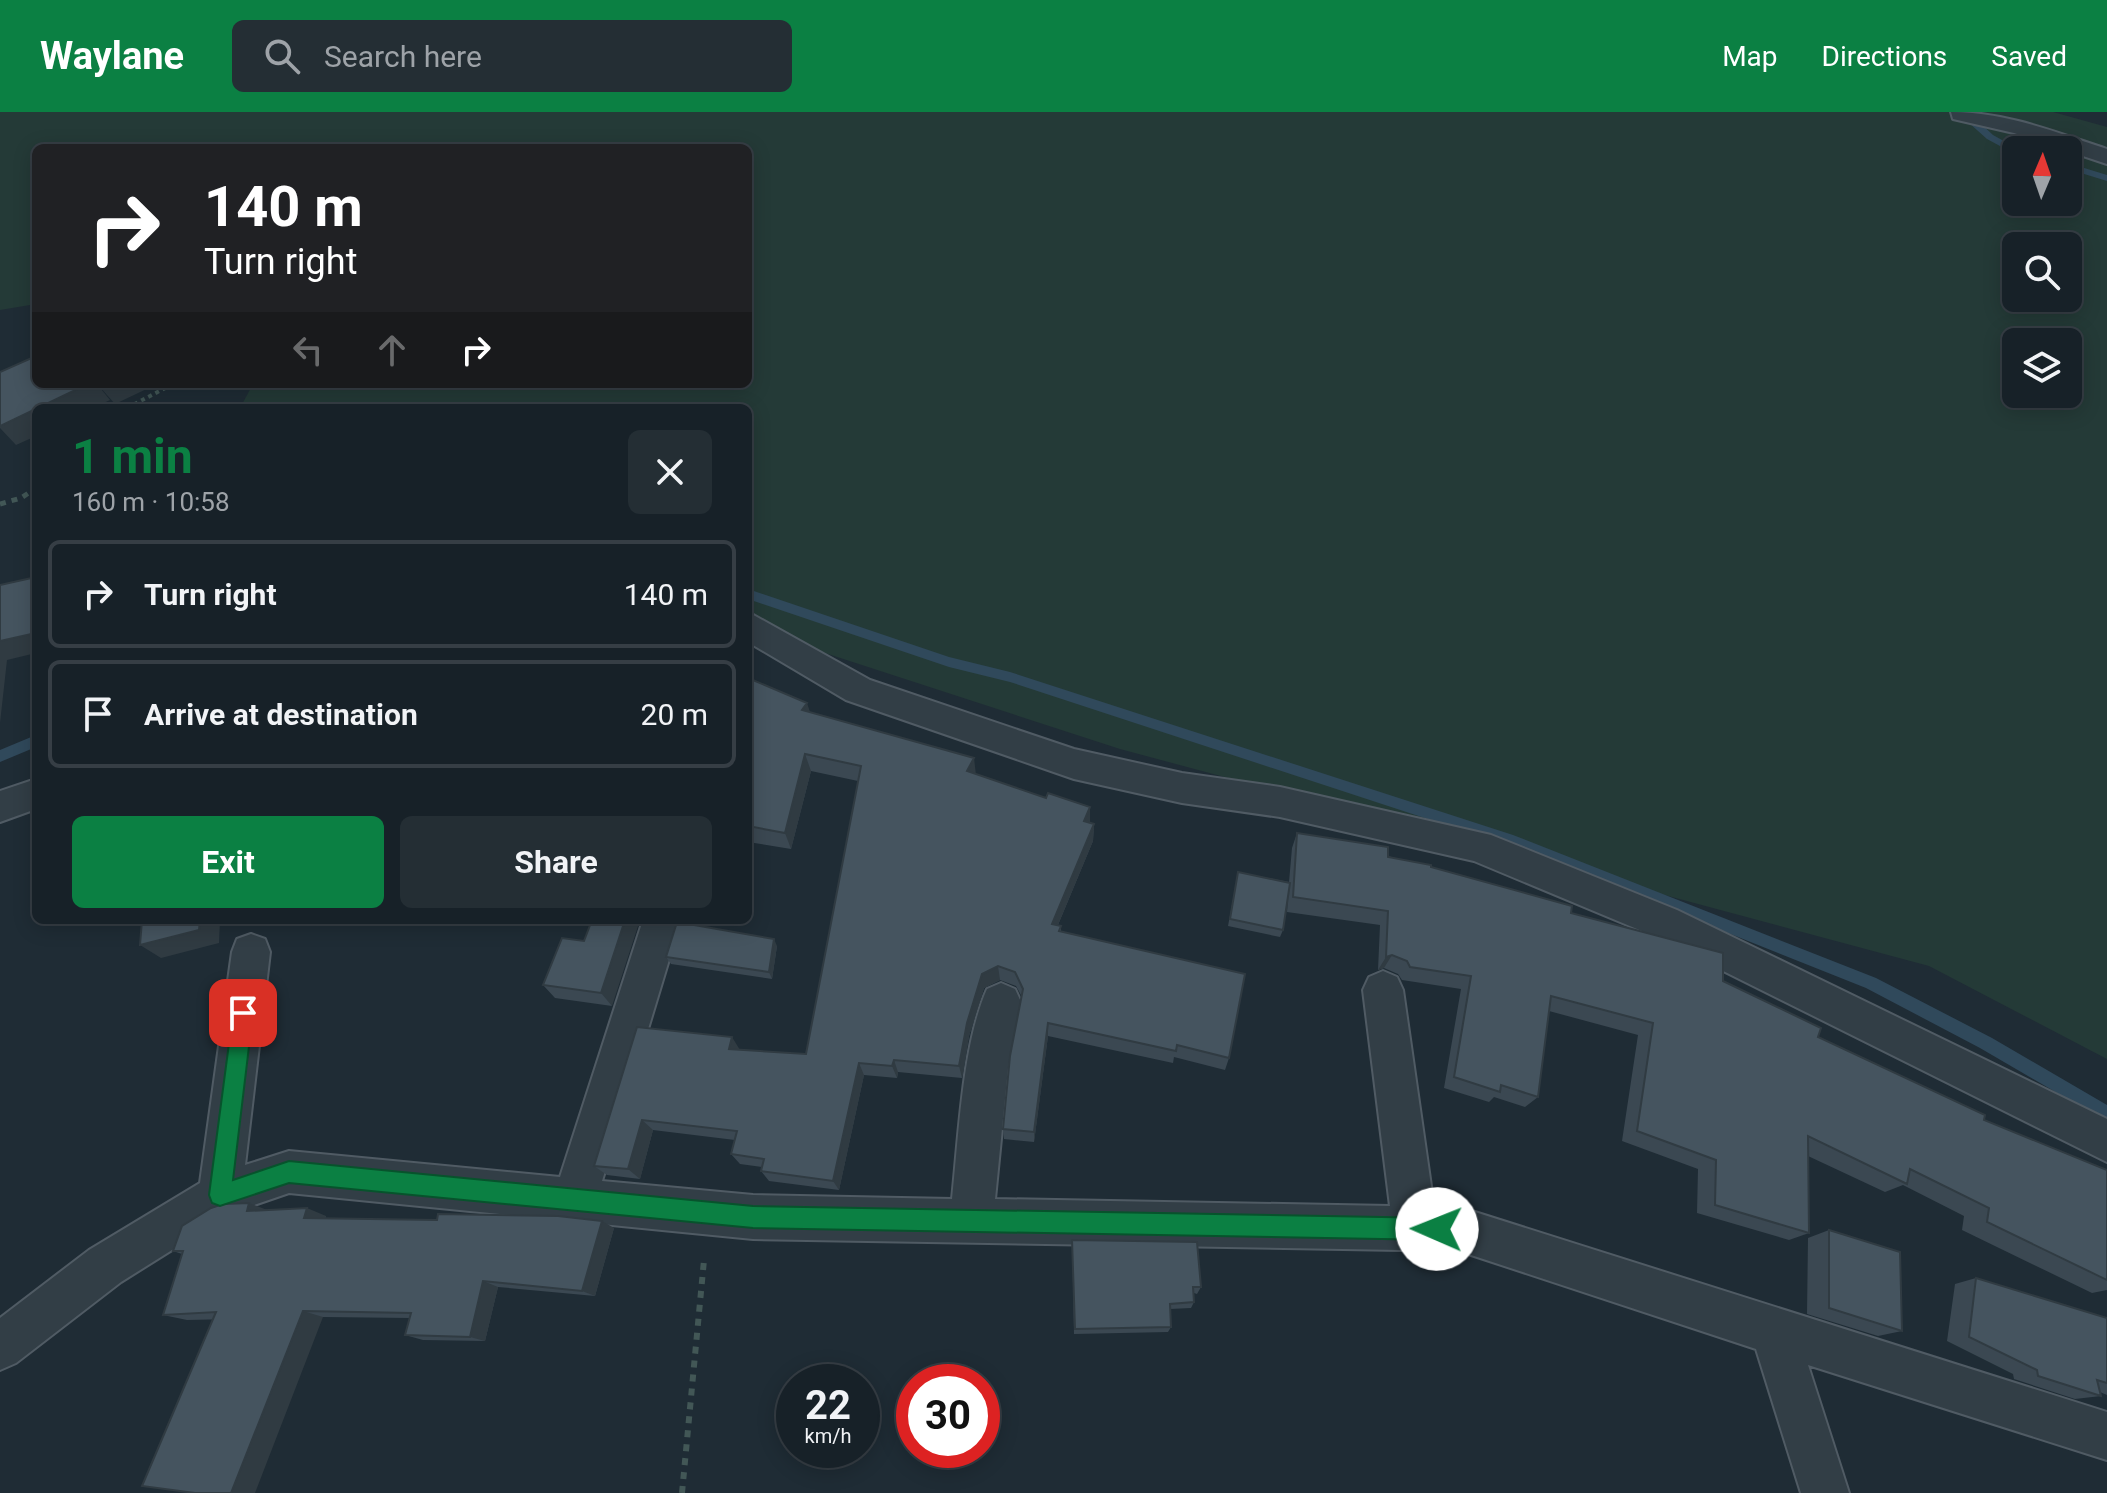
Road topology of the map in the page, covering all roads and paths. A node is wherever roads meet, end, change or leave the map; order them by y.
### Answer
1 (1961, 114) dead end
2 (2000, 118) edge
3 (2007, 136) edge
4 (2107, 157) edge
5 (2082, 164) edge
6 (2107, 172) edge
7 (165, 388) edge
8 (135, 404) edge
9 (32, 491) edge
10 (0, 504) edge
11 (752, 628) edge
12 (32, 795) edge
13 (0, 807) edge
14 (661, 924) edge
15 (251, 952) dead end
16 (1383, 990) dead end
17 (1001, 1002) dead end
18 (2107, 1141) edge
19 (220, 1195) junction
20 (574, 1201) junction
21 (708, 1215) junction
22 (971, 1221) junction
23 (1415, 1229) junction
24 (1774, 1332) junction
25 (0, 1347) edge
26 (2107, 1436) edge
27 (682, 1493) edge
28 (1825, 1493) edge

1 - 2 street
2 - 3 street
2 - 4 street
5 - 6 street
7 - 8 path
9 - 10 path
11 - 18 street
12 - 13 street
14 - 20 street
15 - 19 street
16 - 23 street
17 - 22 street
19 - 20 street
19 - 25 street
20 - 21 street
21 - 22 street
21 - 27 path
22 - 23 street
23 - 24 street
24 - 26 street
24 - 28 street

